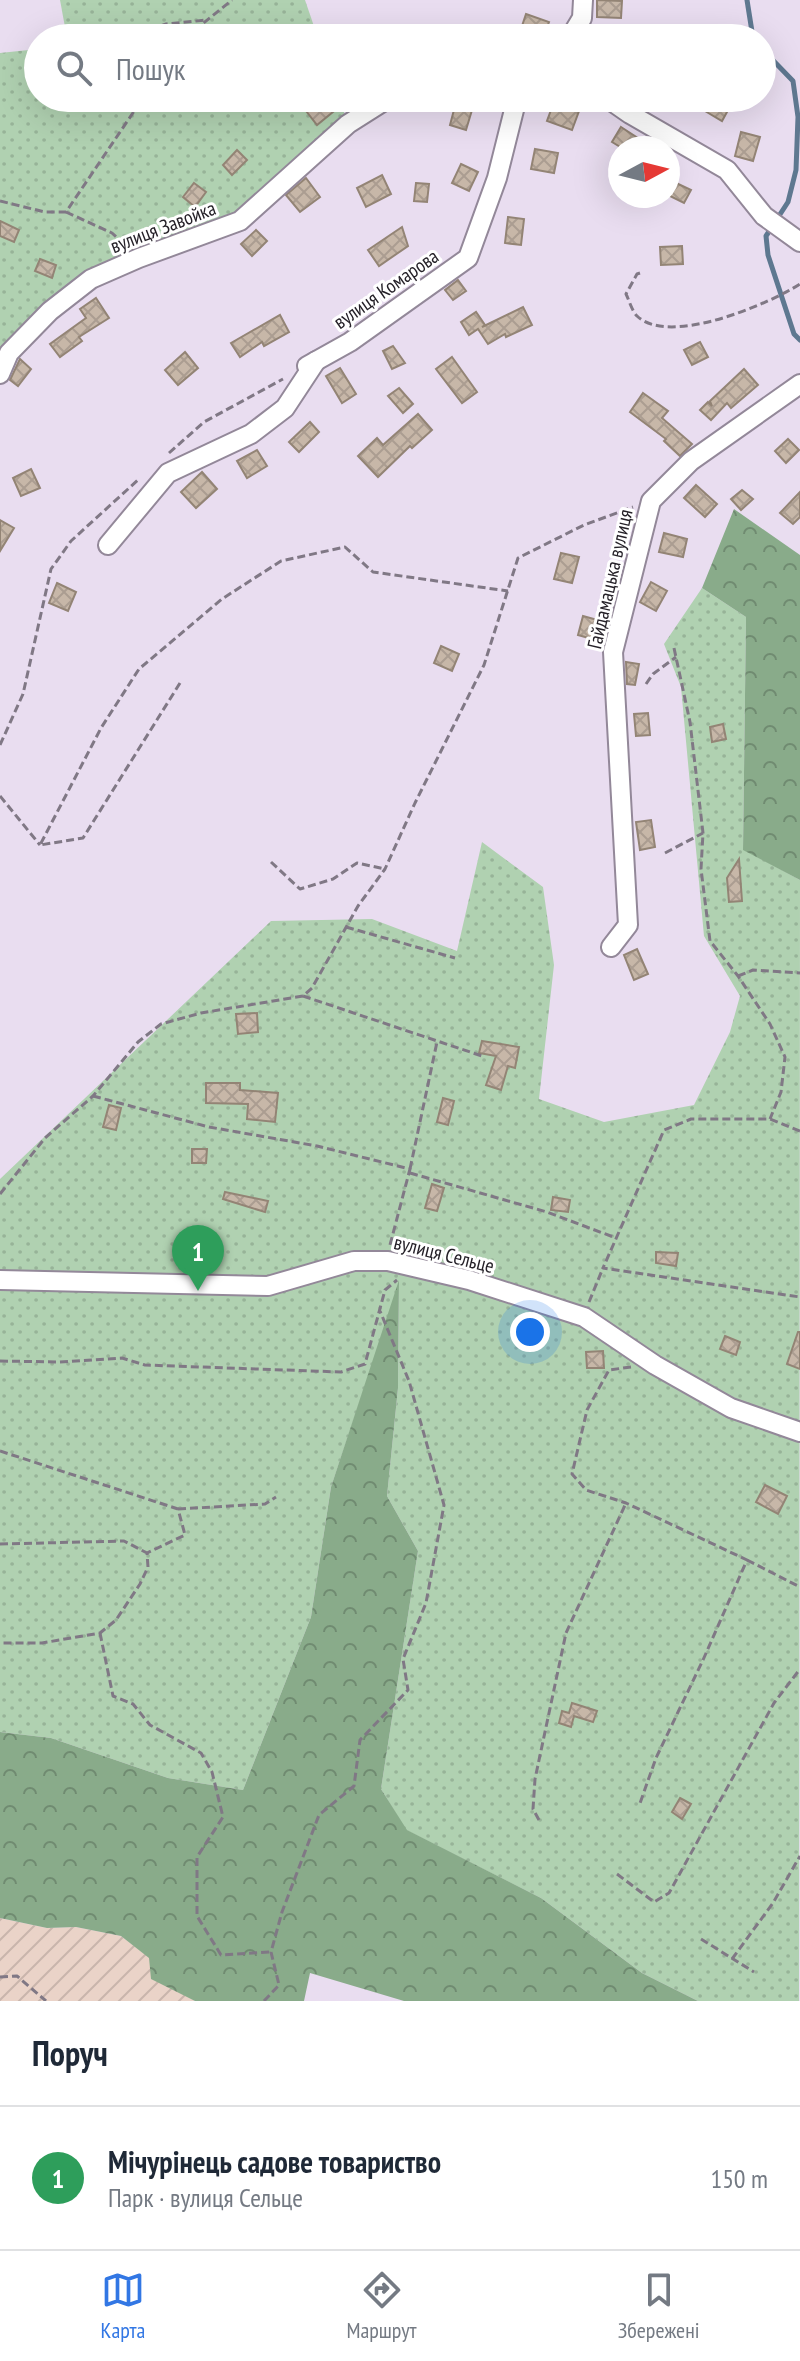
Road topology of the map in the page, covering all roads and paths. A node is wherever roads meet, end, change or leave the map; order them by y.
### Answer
1 (232, 0) edge
2 (583, 0) edge
3 (207, 20) junction
4 (166, 24) edge
5 (202, 24) edge
6 (578, 24) edge
7 (134, 112) edge
8 (367, 112) edge
9 (514, 112) edge
10 (627, 112) edge
11 (1, 203) edge
12 (66, 212) junction
13 (800, 242) edge
14 (139, 258) junction
15 (640, 273) dead end
16 (800, 284) edge
17 (0, 374) edge
18 (800, 384) edge
19 (651, 501) junction
20 (108, 545) dead end
21 (508, 591) junction
22 (674, 648) dead end
23 (676, 657) junction
24 (180, 683) dead end
25 (646, 684) dead end
26 (0, 796) edge
27 (703, 833) junction
28 (40, 845) junction
29 (665, 853) dead end
30 (271, 862) dead end
31 (385, 869) junction
32 (346, 927) junction
33 (611, 947) dead end
34 (455, 958) dead end
35 (800, 973) edge
36 (738, 976) junction
37 (303, 996) junction
38 (437, 1042) junction
39 (482, 1056) dead end
40 (93, 1096) junction
41 (770, 1119) junction
42 (800, 1131) edge
43 (410, 1171) junction
44 (0, 1194) edge
45 (616, 1238) junction
46 (388, 1261) junction
47 (412, 1266) junction
48 (603, 1268) junction
49 (0, 1280) edge
50 (800, 1297) edge
51 (380, 1311) junction
52 (584, 1317) junction
53 (0, 1361) edge
54 (655, 1365) junction
55 (800, 1432) edge
56 (0, 1451) edge
57 (276, 1497) dead end
58 (626, 1503) junction
59 (178, 1509) junction
60 (0, 1544) edge
61 (147, 1553) junction
62 (747, 1560) junction
63 (800, 1587) edge
64 (100, 1633) junction
65 (0, 1643) edge
66 (800, 1669) edge
67 (639, 1806) dead end
68 (539, 1820) dead end
69 (800, 1856) edge
70 (617, 1874) dead end
71 (701, 1939) dead end
72 (271, 1952) junction
73 (732, 1959) junction
74 (754, 1972) dead end
75 (0, 1977) edge
76 (46, 2001) edge
77 (264, 2001) edge

1 - 3 path
2 - 6 street
3 - 4 path
3 - 5 path
7 - 12 path
8 - 14 street, вулиця Завойка
9 - 20 street, вулиця Комарова
10 - 13 street
11 - 12 path
12 - 14 path
14 - 17 street, вулиця Завойка
15 - 16 path
18 - 19 street, Гайдамацька вулиця
19 - 21 path
19 - 33 street, Гайдамацька вулиця
21 - 28 path
21 - 31 path
22 - 23 path
23 - 25 path
23 - 27 path
24 - 28 path
26 - 28 path
27 - 29 path
27 - 36 path
30 - 31 path
31 - 32 path
32 - 34 path
32 - 37 path
35 - 36 path
36 - 41 path
37 - 38 path
37 - 40 path
38 - 39 path
38 - 43 path
40 - 43 path
40 - 44 path
41 - 42 path
41 - 45 path
43 - 45 path
43 - 46 path
45 - 48 path
46 - 47 street, вулиця Сельце
46 - 49 street, вулиця Сельце
47 - 51 path
47 - 52 street, вулиця Сельце
48 - 50 path
48 - 52 path
51 - 53 path
51 - 72 path
52 - 54 street, вулиця Сельце
54 - 55 street, вулиця Сельце
54 - 58 path
56 - 59 path
57 - 59 path
58 - 62 path
58 - 68 path
59 - 61 path
60 - 61 path
61 - 64 path
62 - 63 path
62 - 67 path
64 - 65 path
64 - 72 path
66 - 70 path
69 - 73 path
71 - 73 path
72 - 77 path
73 - 74 path
75 - 76 path

